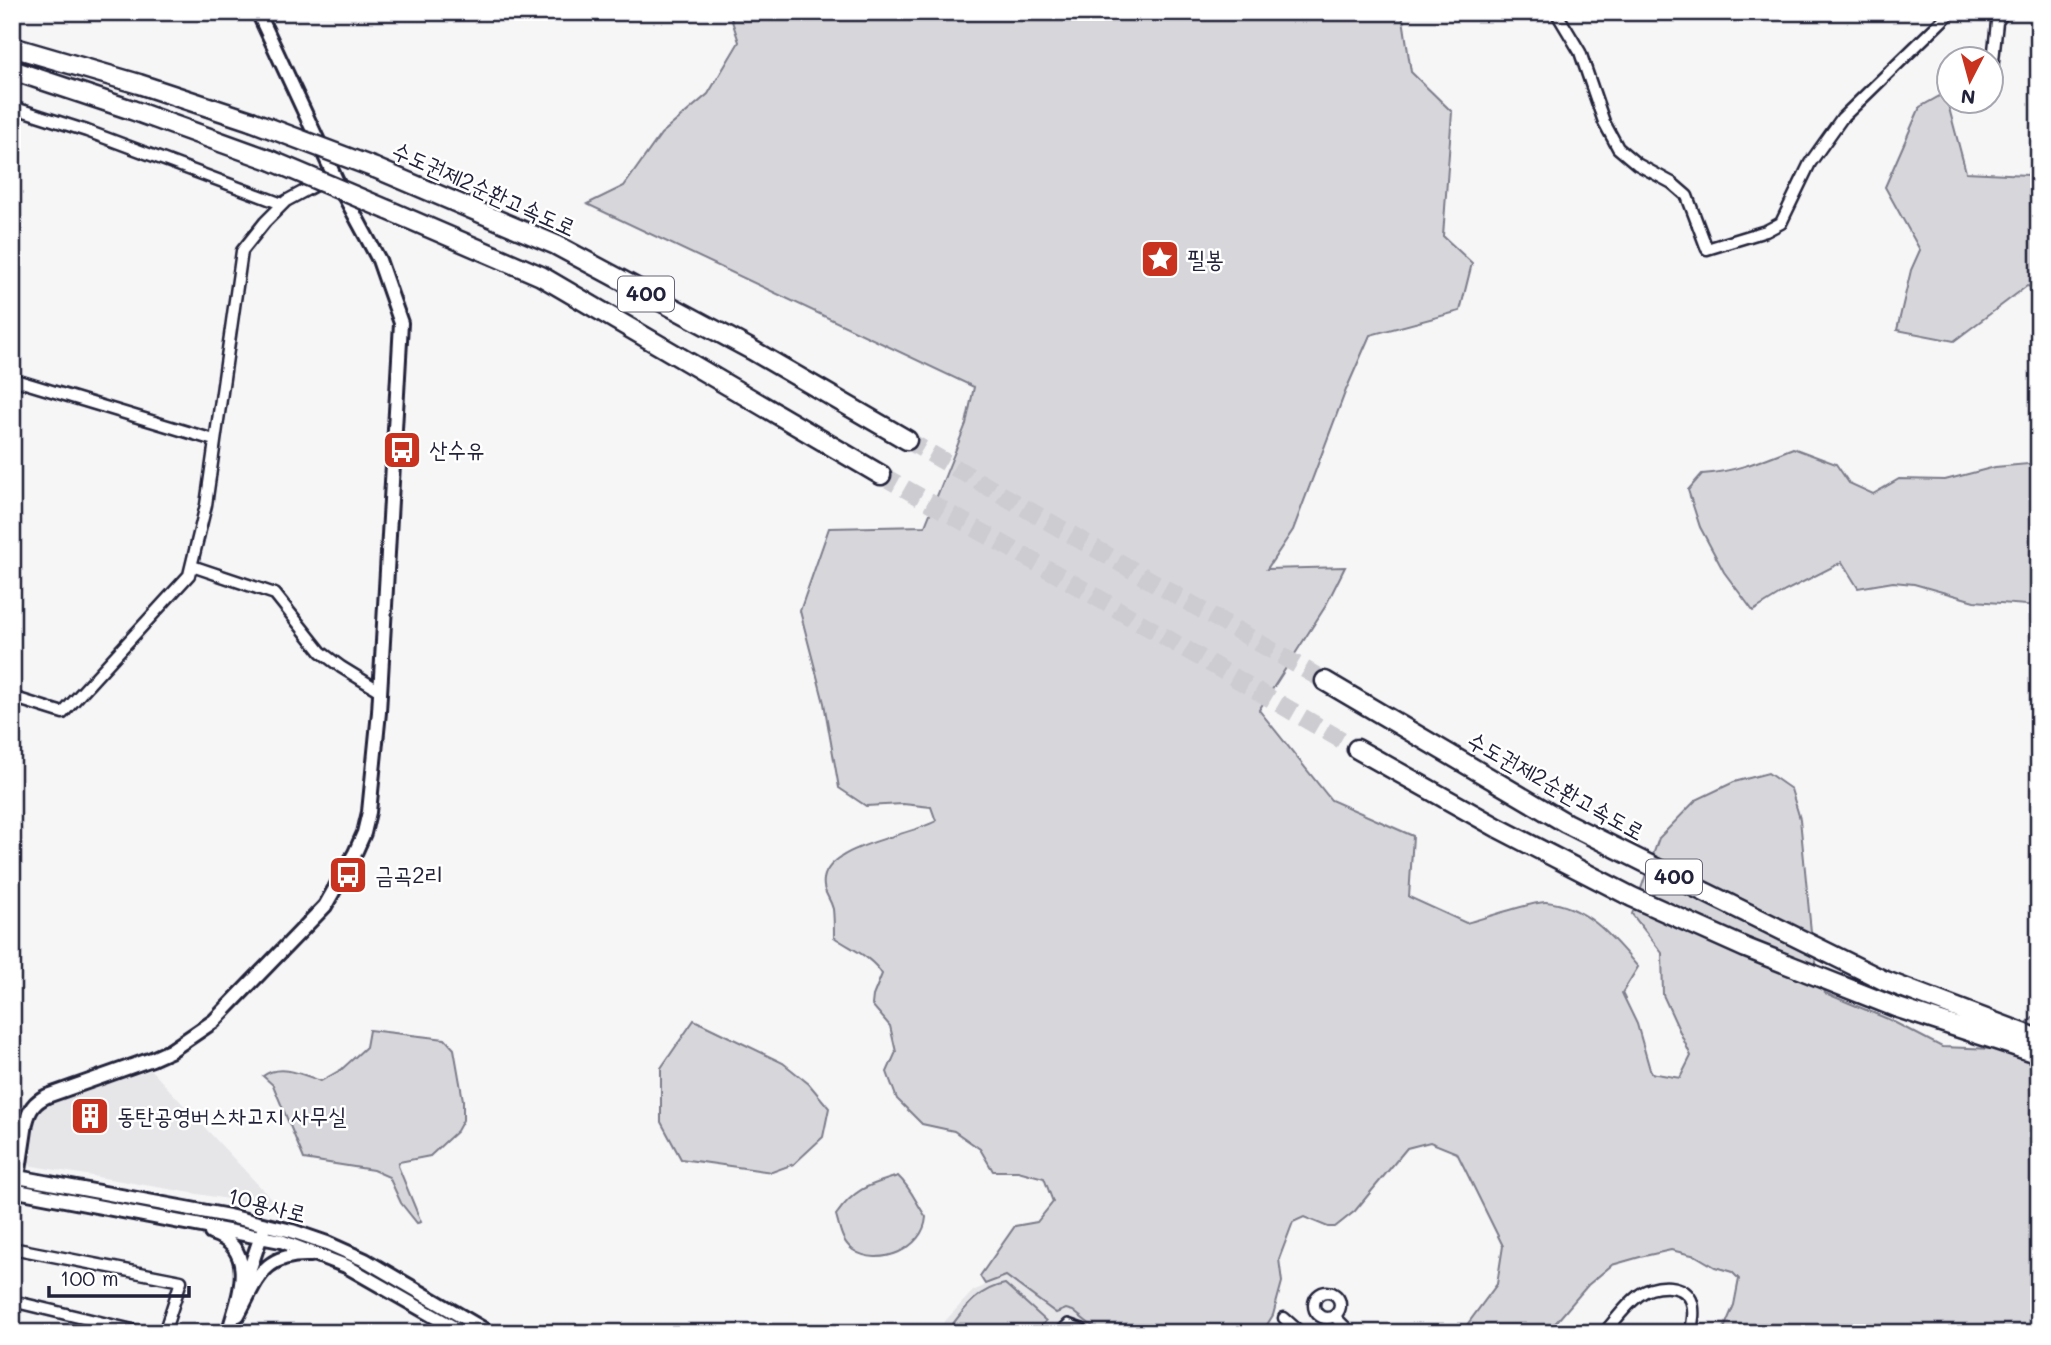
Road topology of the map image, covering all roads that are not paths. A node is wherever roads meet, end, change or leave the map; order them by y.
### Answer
1 (258, 12) edge
2 (1556, 12) edge
3 (1951, 12) edge
4 (2004, 12) edge
5 (1994, 46) edge
6 (12, 47) edge
7 (12, 70) edge
8 (12, 107) edge
9 (334, 175) junction
10 (282, 204) junction
11 (12, 379) edge
12 (214, 440) junction
13 (907, 440) tunnel mouth
14 (881, 475) tunnel mouth
15 (192, 566) junction
16 (1325, 681) tunnel mouth
17 (380, 691) junction
18 (12, 697) edge
19 (1357, 749) tunnel mouth
20 (2039, 1039) edge
21 (2039, 1054) edge
22 (15, 1177) edge
23 (14, 1191) edge
24 (12, 1210) edge
25 (132, 1213) junction
26 (264, 1230) junction
27 (12, 1248) edge
28 (325, 1257) junction
29 (12, 1301) edge
30 (1334, 1316) dead end
31 (1284, 1318) dead end
32 (229, 1331) edge
33 (145, 1333) edge
34 (164, 1333) edge
35 (463, 1333) edge
36 (490, 1333) edge
37 (1058, 1333) edge
38 (1087, 1333) edge
39 (1301, 1333) edge
40 (1351, 1333) edge
41 (1604, 1333) edge
42 (1690, 1333) edge

1 - 9 street
2 - 3 street
4 - 5 street
6 - 13 highway, 수도권제2순환고속도로 / 400, bridge
7 - 14 highway, 400, bridge
8 - 10 street
9 - 10 street
9 - 17 street
10 - 12 street
11 - 12 street
12 - 15 street
15 - 17 street
15 - 18 street
16 - 20 highway, 수도권제2순환고속도로 / 400
17 - 22 street
19 - 21 highway, 400
22 - 23 street
22 - 26 street, 10용사로
23 - 24 street
23 - 25 street, 10용사로
25 - 26 street, 10용사로
25 - 32 street
26 - 28 street, 10용사로
26 - 32 street
26 - 36 street, 10용사로
27 - 34 street
28 - 32 street
28 - 35 street, 10용사로
29 - 33 street
30 - 40 street
31 - 39 street
37 - 38 street
41 - 42 street

